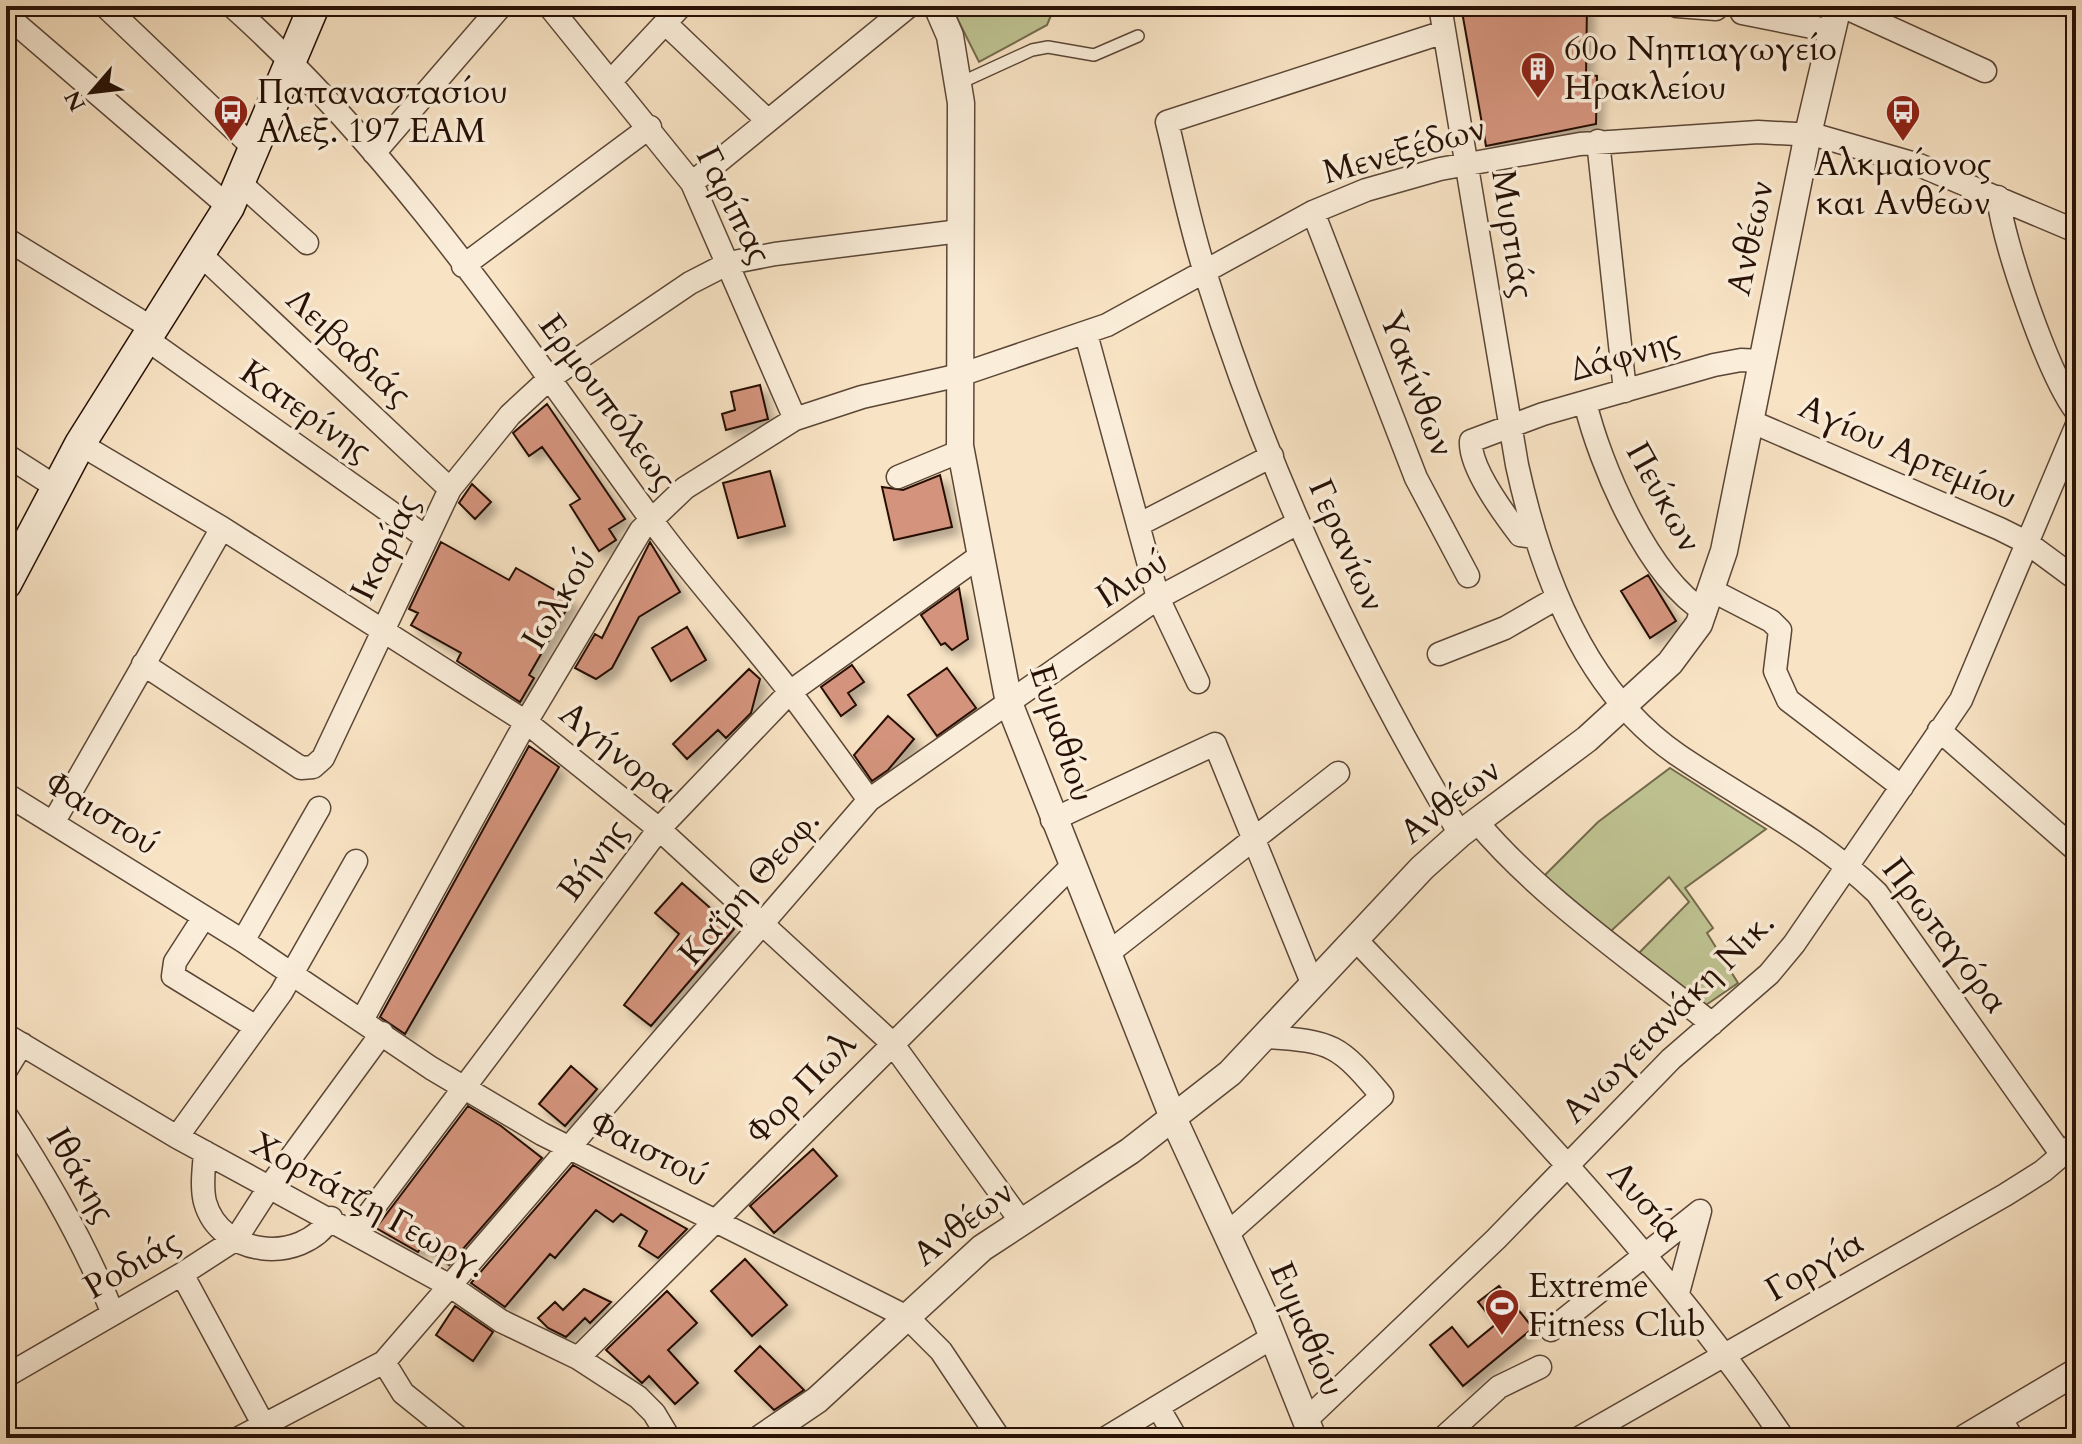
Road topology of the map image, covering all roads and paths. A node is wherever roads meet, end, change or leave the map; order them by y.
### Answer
1 (105, 6) edge
2 (232, 6) edge
3 (314, 6) edge
4 (501, 6) edge
5 (549, 6) edge
6 (681, 6) edge
7 (909, 6) edge
8 (937, 6) edge
9 (1440, 6) edge
10 (1677, 6) edge
11 (1716, 9) dead end
12 (1742, 13) dead end
13 (1837, 14) edge
14 (6, 15) edge
15 (665, 23) junction
16 (1444, 32) junction
17 (1138, 36) dead end
18 (287, 57) junction
19 (1985, 71) dead end
20 (611, 81) junction
21 (960, 83) junction
22 (768, 121) junction
23 (650, 127) junction
24 (1808, 134) junction
25 (1598, 141) junction
26 (255, 149) junction
27 (374, 153) junction
28 (1467, 163) junction
29 (692, 183) junction
30 (234, 195) junction
31 (1998, 197) junction
32 (1313, 212) junction
33 (960, 231) junction
34 (2076, 231) edge
35 (6, 239) edge
36 (307, 243) dead end
37 (200, 254) junction
38 (729, 263) junction
39 (463, 266) junction
40 (1204, 269) junction
41 (148, 333) junction
42 (1086, 334) junction
43 (1761, 361) junction
44 (960, 375) junction
45 (550, 378) junction
46 (1625, 391) junction
47 (1585, 402) junction
48 (2076, 411) edge
49 (795, 419) junction
50 (1750, 421) junction
51 (1510, 426) junction
52 (2076, 427) edge
53 (80, 444) junction
54 (961, 451) junction
55 (6, 455) edge
56 (1272, 456) junction
57 (898, 477) dead end
58 (56, 487) junction
59 (450, 489) junction
60 (650, 518) junction
61 (1298, 523) junction
62 (1138, 525) junction
63 (222, 528) junction
64 (1535, 537) junction
65 (427, 538) junction
66 (2026, 542) junction
67 (980, 556) junction
68 (1468, 576) dead end
69 (2076, 579) edge
70 (6, 584) edge
71 (1158, 598) junction
72 (1557, 598) junction
73 (1709, 602) junction
74 (382, 631) junction
75 (1439, 654) dead end
76 (143, 664) junction
77 (1198, 682) dead end
78 (790, 692) junction
79 (1009, 703) junction
80 (1626, 705) junction
81 (526, 722) junction
82 (1939, 730) junction
83 (1338, 773) dead end
84 (1902, 787) junction
85 (6, 794) edge
86 (869, 800) junction
87 (319, 808) dead end
88 (1052, 820) junction
89 (53, 823) junction
90 (1468, 828) junction
91 (659, 829) junction
92 (1255, 841) junction
93 (2076, 850) edge
94 (356, 861) dead end
95 (1072, 866) junction
96 (1848, 867) junction
97 (204, 917) junction
98 (762, 925) junction
99 (1355, 939) junction
100 (243, 941) junction
101 (1107, 954) junction
102 (293, 974) junction
103 (1313, 985) junction
104 (362, 1020) junction
105 (1712, 1024) junction
106 (256, 1027) junction
107 (382, 1033) junction
108 (1266, 1037) junction
109 (14, 1039) edge
110 (892, 1043) junction
111 (6, 1070) edge
112 (464, 1087) junction
113 (6, 1115) edge
114 (1174, 1120) junction
115 (177, 1137) junction
116 (569, 1147) junction
117 (2069, 1149) edge
118 (205, 1152) junction
119 (1567, 1165) junction
120 (270, 1186) junction
121 (331, 1218) junction
122 (1020, 1220) junction
123 (718, 1221) junction
124 (356, 1231) junction
125 (1226, 1235) junction
126 (236, 1239) junction
127 (1645, 1252) junction
128 (182, 1274) junction
129 (452, 1287) junction
130 (1678, 1293) junction
131 (113, 1314) junction
132 (907, 1317) junction
133 (1551, 1330) dead end
134 (1273, 1337) junction
135 (1727, 1355) junction
136 (578, 1358) junction
137 (384, 1362) junction
138 (1540, 1367) dead end
139 (2076, 1372) edge
140 (6, 1376) edge
141 (1158, 1407) junction
142 (2006, 1428) edge
143 (1310, 1429) edge
144 (266, 1432) edge
145 (239, 1438) edge
146 (459, 1438) edge
147 (669, 1438) edge
148 (761, 1438) edge
149 (999, 1438) edge
150 (1106, 1438) edge
151 (1176, 1438) edge
152 (1443, 1438) edge
153 (1579, 1438) edge
154 (1783, 1438) edge
155 (1965, 1438) edge

1 - 26 street
2 - 18 street, Ερμουπόλεως
3 - 18 main road
4 - 27 street
5 - 20 street, Γαρίπας
6 - 15 street
7 - 22 street
8 - 21 street, Ευμαθίου
9 - 16 street, Μυρτιάς
10 - 11 street
12 - 13 street
13 - 19 street
13 - 24 street, Ανθέων
14 - 30 street
15 - 20 street
15 - 22 street
16 - 28 street, Μυρτιάς
16 - 40 street, Γερανίων
17 - 21 lane
18 - 26 main road
18 - 27 street, Ερμουπόλεως
20 - 23 street, Γαρίπας
21 - 33 street, Ευμαθίου
22 - 29 street
23 - 29 street, Γαρίπας
23 - 39 street
24 - 25 street, Μενεξέδων
24 - 31 street, Μενεξέδων
24 - 43 street, Ανθέων
25 - 28 street, Μενεξέδων
25 - 46 street
26 - 30 main road
27 - 39 street, Ερμουπόλεως
28 - 32 street, Μενεξέδων
28 - 51 street, Μυρτιάς
29 - 38 street, Γαρίπας
30 - 36 street
30 - 37 main road
31 - 34 street, Μενεξέδων
31 - 48 street
32 - 40 street, Μενεξέδων
32 - 68 street, Υακίνθων
33 - 38 street, Ικαρίας
33 - 44 street, Ευμαθίου
35 - 41 street, Κατερίνης
37 - 41 main road
37 - 59 street, Λειβαδιάς
38 - 45 street, Ικαρίας
38 - 49 street, Γαρίπας
39 - 45 street, Ερμουπόλεως
40 - 42 street, Μενεξέδων
40 - 56 street, Γερανίων
41 - 53 main road
41 - 65 street, Κατερίνης
42 - 44 street, Μενεξέδων
42 - 62 street
43 - 46 street, Δάφνης
43 - 50 street, Ανθέων
44 - 49 street, Ιωλκού
44 - 54 street, Ευμαθίου
45 - 59 street, Ικαρίας
45 - 60 street, Ερμουπόλεως
46 - 47 street, Δάφνης
47 - 51 street, Δάφνης
47 - 73 street, Πεύκων
49 - 60 street, Ιωλκού
50 - 66 street, Αγίου Αρτεμίου
50 - 73 street, Ανθέων
51 - 64 street, Μυρτιάς
51 - 64 street
52 - 66 street, Ανωγειανάκη Νικ.
53 - 58 main road
53 - 63 street, Αγήνορα
54 - 57 street
54 - 67 street, Ευμαθίου
55 - 58 street
56 - 61 street, Γερανίων
56 - 62 street
58 - 70 main road
59 - 65 street, Ικαρίας
60 - 78 street, Ερμουπόλεως
60 - 81 street, Ιωλκού
61 - 71 street, Ιλιού
61 - 90 street, Γερανίων
62 - 71 street
63 - 74 street, Αγήνορα
63 - 76 street
64 - 72 street, Μυρτιάς
65 - 74 street, Ικαρίας
66 - 69 street, Αγίου Αρτεμίου
66 - 82 street, Ανωγειανάκη Νικ.
67 - 78 street, Βήνης
67 - 79 street, Ευμαθίου
71 - 77 street
71 - 79 street, Ιλιού
72 - 75 street
72 - 80 street, Μυρτιάς
73 - 80 street, Ανθέων
73 - 84 street, Πεύκων
74 - 76 street, Ικαρίας
74 - 81 street, Αγήνορα
76 - 89 street
78 - 86 street, Ερμουπόλεως
78 - 91 street, Βήνης
79 - 86 street, Καΐρη Θεοφ.
79 - 88 street, Ευμαθίου
80 - 90 street, Ανθέων
80 - 96 street, Πρωταγόρα
81 - 91 street, Αγήνορα
81 - 104 street, Ιωλκού
82 - 84 street, Ανωγειανάκη Νικ.
82 - 93 street
83 - 92 street
84 - 96 street, Ανωγειανάκη Νικ.
85 - 89 street, Φαιστού
86 - 98 street, Καΐρη Θεοφ.
87 - 100 street
88 - 92 street
88 - 95 street, Ευμαθίου
89 - 97 street, Φαιστού
90 - 99 street, Ανθέων
90 - 105 street, Γερανίων
91 - 98 street, Αγήνορα
91 - 112 street, Βήνης
92 - 101 street
92 - 103 street
94 - 102 street
95 - 101 street, Ευμαθίου
95 - 110 street, Φορ Πωλ
96 - 105 street, Ανωγειανάκη Νικ.
96 - 117 street, Πρωταγόρα
97 - 100 street, Φαιστού
97 - 106 street
98 - 110 street, Αγήνορα
98 - 116 street, Καΐρη Θεοφ.
99 - 103 street, Ανθέων
99 - 119 street, Λυσία
100 - 102 street, Φαιστού
101 - 114 street, Ευμαθίου
102 - 104 street, Φαιστού
102 - 106 street
103 - 108 street, Ανθέων
104 - 107 street, Φαιστού
105 - 119 street, Ανωγειανάκη Νικ.
106 - 115 street
107 - 112 street, Φαιστού
107 - 120 street
108 - 114 street, Ανθέων
108 - 125 street
109 - 111 street
109 - 115 street, Χορτάτζη Γεωργ.
110 - 122 street, Αγήνορα
110 - 123 street, Φορ Πωλ
112 - 116 street, Φαιστού
112 - 124 street, Βήνης
113 - 131 street, Ιθάκης
114 - 122 street, Ανθέων
114 - 125 street, Ευμαθίου
115 - 118 street, Χορτάτζη Γεωργ.
116 - 123 street, Φαιστού
116 - 129 street, Καΐρη Θεοφ.
117 - 135 street, Γοργία
118 - 120 street, Χορτάτζη Γεωργ.
118 - 126 street
119 - 127 street, Λυσία
119 - 143 street, Ανωγειανάκη Νικ.
120 - 121 street, Χορτάτζη Γεωργ.
120 - 126 street, Ροδιάς
121 - 124 street, Χορτάτζη Γεωργ.
121 - 126 street
122 - 132 street, Ανθέων
123 - 132 street, Φαιστού
123 - 136 street, Φορ Πωλ
124 - 129 street, Χορτάτζη Γεωργ.
125 - 134 street, Ευμαθίου
126 - 128 street, Ροδιάς
127 - 130 street, Λυσία
127 - 130 street
127 - 133 street
128 - 131 street, Ροδιάς
128 - 144 street
129 - 136 street, Χορτάτζη Γεωργ.
129 - 137 street, Καΐρη Θεοφ.
130 - 135 street, Λυσία
131 - 140 street, Ροδιάς
132 - 148 street, Ανθέων
132 - 149 street, Φαιστού
134 - 141 street
134 - 143 street, Ευμαθίου
135 - 153 street, Γοργία
135 - 154 street, Λυσία
136 - 147 street, Χορτάτζη Γεωργ.
137 - 144 street
137 - 146 street
138 - 152 street
139 - 142 street
141 - 150 street
141 - 151 street
142 - 155 street
144 - 145 street

